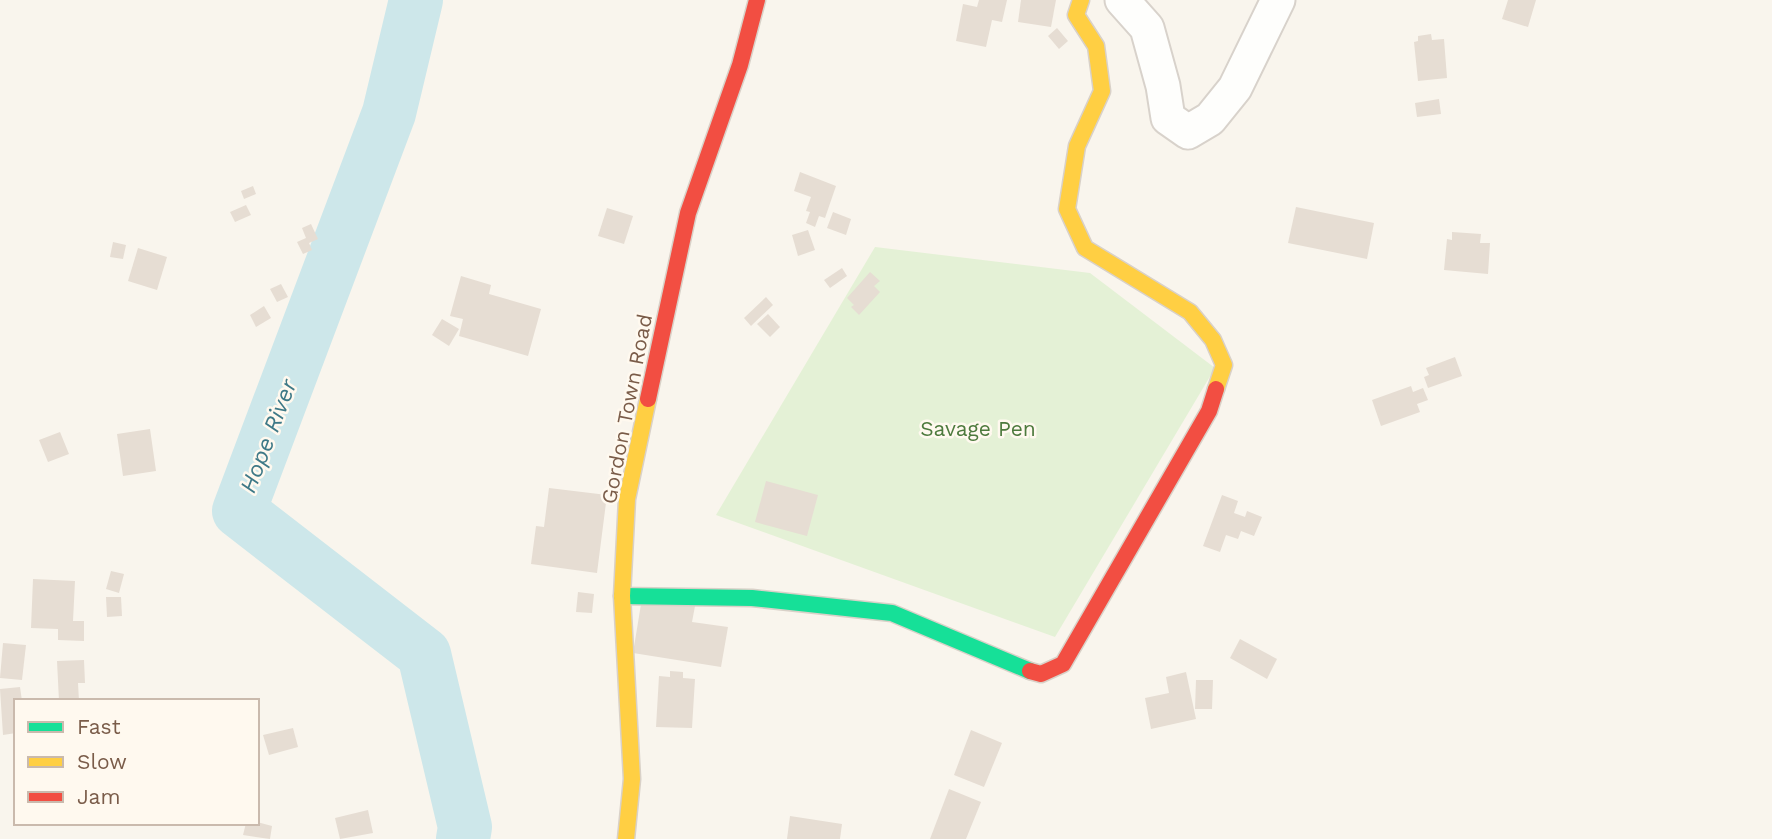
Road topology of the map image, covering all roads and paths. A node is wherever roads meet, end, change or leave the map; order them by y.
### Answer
1 (757, 0) edge
2 (1081, 0) edge
3 (1122, 0) edge
4 (1278, 0) edge
5 (622, 596) junction
6 (626, 839) edge

1 - 5 street, Gordon Town Road
2 - 5 street
3 - 4 street
5 - 6 street, Gordon Town Road

